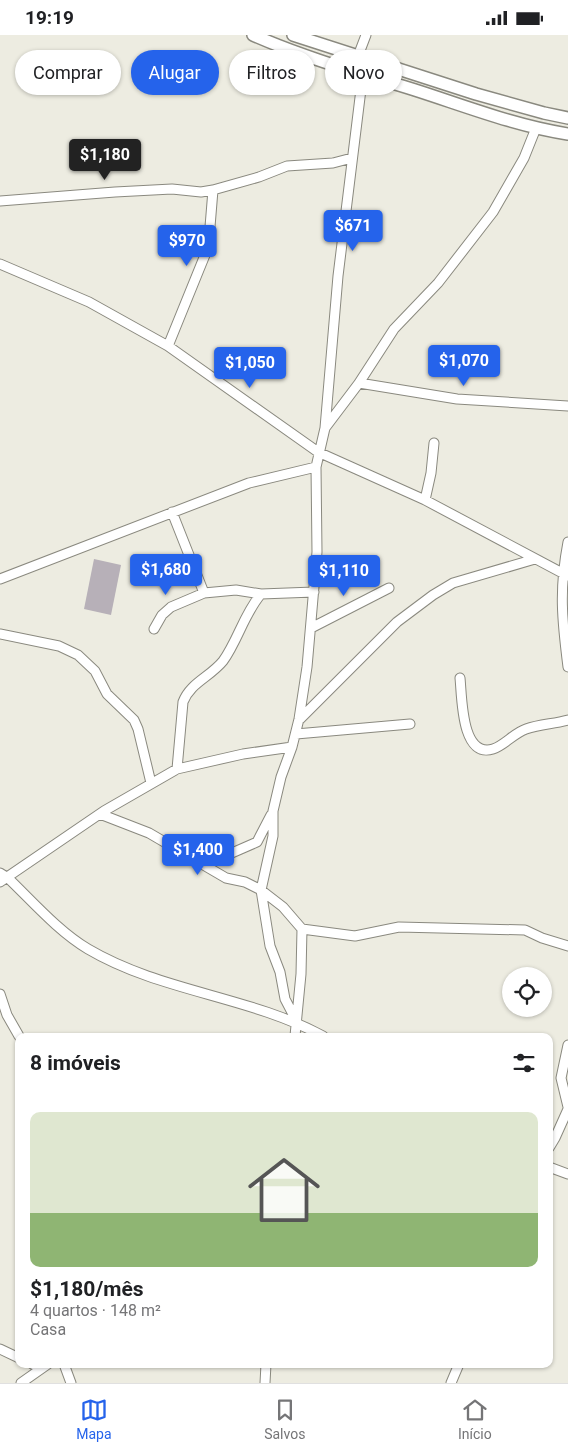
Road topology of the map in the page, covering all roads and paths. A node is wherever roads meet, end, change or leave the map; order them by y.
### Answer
1 (252, 35) edge
2 (293, 35) edge
3 (366, 35) edge
4 (339, 50) edge
5 (360, 50) edge
6 (325, 62) edge
7 (402, 70) edge
8 (402, 85) edge
9 (360, 95) edge
10 (568, 118) edge
11 (536, 128) junction
12 (568, 134) edge
13 (352, 157) junction
14 (213, 190) junction
15 (0, 201) edge
16 (0, 264) edge
17 (168, 346) junction
18 (359, 383) junction
19 (568, 406) edge
20 (325, 428) junction
21 (434, 443) dead end
22 (318, 452) junction
23 (316, 467) junction
24 (425, 500) junction
25 (172, 512) junction
26 (568, 542) edge
27 (535, 559) junction
28 (565, 575) edge
29 (0, 579) edge
30 (389, 588) dead end
31 (314, 592) junction
32 (204, 593) junction
33 (261, 594) junction
34 (310, 628) junction
35 (154, 629) dead end
36 (0, 634) edge
37 (568, 667) edge
38 (460, 678) dead end
39 (299, 719) junction
40 (568, 720) edge
41 (410, 725) dead end
42 (296, 734) junction
43 (292, 747) junction
44 (177, 769) junction
45 (151, 783) junction
46 (274, 811) junction
47 (100, 814) junction
48 (194, 858) junction
49 (0, 873) edge
50 (4, 880) edge
51 (261, 890) junction
52 (302, 929) junction
53 (568, 946) edge
54 (0, 994) edge
55 (297, 1022) junction
56 (17, 1033) edge
57 (295, 1033) edge
58 (317, 1033) edge
59 (568, 1045) edge
60 (568, 1108) edge
61 (553, 1141) edge
62 (553, 1168) edge
63 (568, 1174) edge
64 (0, 1349) edge
65 (15, 1356) edge
66 (42, 1368) edge
67 (65, 1368) edge
68 (266, 1368) edge
69 (457, 1368) edge
70 (21, 1383) edge
71 (71, 1383) edge
72 (265, 1383) edge
73 (451, 1383) edge

1 - 6 street
2 - 4 street
3 - 5 street
7 - 10 street
8 - 11 street
9 - 13 street
11 - 12 street
11 - 18 street
13 - 14 street
13 - 20 street
14 - 15 street
14 - 17 street
16 - 17 street
17 - 22 street
18 - 19 street
18 - 20 street
20 - 22 street
21 - 24 street
22 - 23 street
22 - 24 street
23 - 25 street
23 - 31 street
24 - 27 street
25 - 29 street
25 - 32 street
26 - 28 street
27 - 28 street
27 - 39 street
28 - 37 street
30 - 34 street
31 - 33 street
31 - 34 street
32 - 33 street
32 - 35 street
33 - 44 street
34 - 39 street
36 - 45 street
38 - 40 street
39 - 42 street
41 - 42 street
42 - 43 street
43 - 44 street
43 - 46 street
44 - 45 street
45 - 47 street
46 - 48 street
46 - 51 street
47 - 48 street
47 - 50 street
48 - 51 street
49 - 50 street
50 - 55 street
51 - 52 street
51 - 55 street
52 - 53 street
52 - 55 street
54 - 56 street
55 - 57 street
55 - 58 street
59 - 60 street
60 - 61 street
62 - 63 street
64 - 65 street
66 - 70 street
67 - 71 street
68 - 72 street
69 - 73 street

